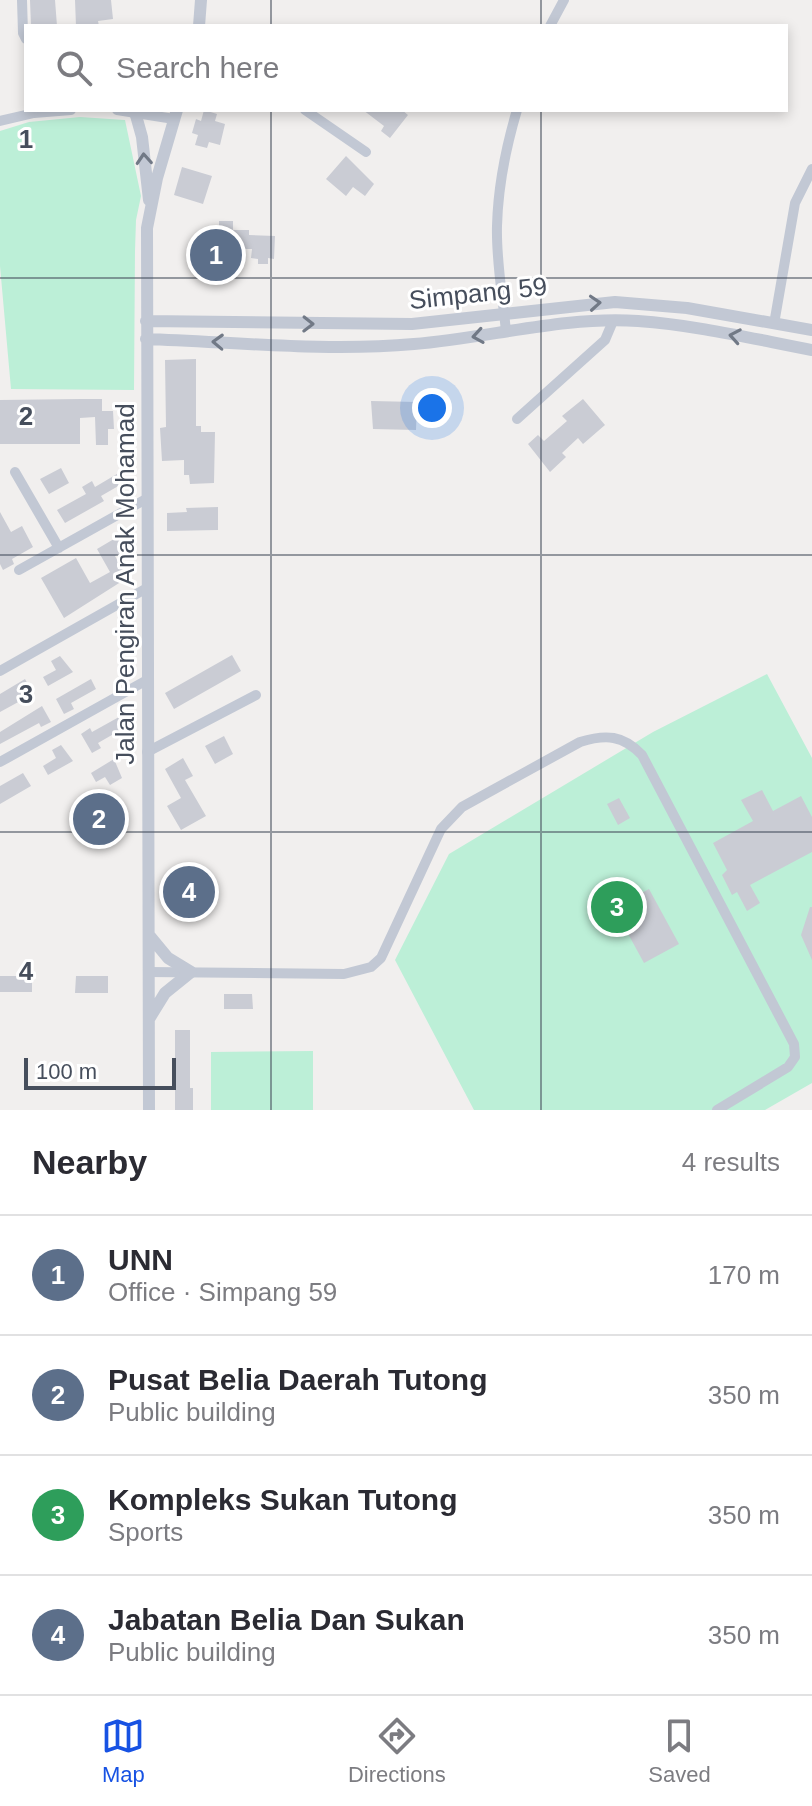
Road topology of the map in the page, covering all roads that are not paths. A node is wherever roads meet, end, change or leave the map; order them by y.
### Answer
1 (22, 0) edge
2 (201, 0) edge
3 (564, 0) edge
4 (199, 24) edge
5 (551, 24) edge
6 (24, 35) edge
7 (43, 112) edge
8 (135, 112) edge
9 (308, 112) edge
10 (517, 112) edge
11 (176, 114) edge
12 (0, 121) edge
13 (366, 152) dead end
14 (812, 169) edge
15 (150, 207) junction
16 (504, 314) junction
17 (146, 321) junction
18 (613, 321) junction
19 (774, 324) junction
20 (812, 330) edge
21 (506, 332) junction
22 (146, 339) junction
23 (812, 350) edge
24 (517, 419) dead end
25 (15, 472) dead end
26 (146, 499) junction
27 (59, 548) junction
28 (19, 570) dead end
29 (147, 588) junction
30 (0, 671) edge
31 (147, 680) junction
32 (256, 695) dead end
33 (147, 752) junction
34 (0, 762) edge
35 (147, 932) junction
36 (148, 972) junction
37 (191, 972) junction
38 (148, 1021) junction
39 (149, 1110) edge
40 (717, 1110) edge

1 - 6 street
2 - 4 street
3 - 5 street
7 - 12 street
8 - 11 street
15 -> 8 street
9 - 13 street
10 - 16 street
11 - 15 street, Jalan Pengiran Anak Mohamad
14 - 19 street
15 - 17 street, Jalan Pengiran Anak Mohamad
17 -> 16 street, Simpang 59
16 -> 19 street, Simpang 59
16 - 21 street
17 - 22 street, Jalan Pengiran Anak Mohamad
18 - 21 street, Simpang 59
23 -> 18 street, Simpang 59
18 - 24 street
19 - 20 street, Simpang 59
21 -> 22 street, Simpang 59
22 - 26 street, Jalan Pengiran Anak Mohamad
25 - 27 street
26 - 27 street
26 - 29 street, Jalan Pengiran Anak Mohamad
27 - 28 street
29 - 30 street
29 - 31 street, Jalan Pengiran Anak Mohamad
31 - 33 street, Jalan Pengiran Anak Mohamad
31 - 34 street
32 - 33 street
33 - 35 street, Jalan Pengiran Anak Mohamad
35 - 36 street, Jalan Pengiran Anak Mohamad
35 - 37 street
36 - 37 street
36 - 38 street, Jalan Pengiran Anak Mohamad
37 - 38 street
37 - 40 street
38 - 39 street, Jalan Pengiran Anak Mohamad

